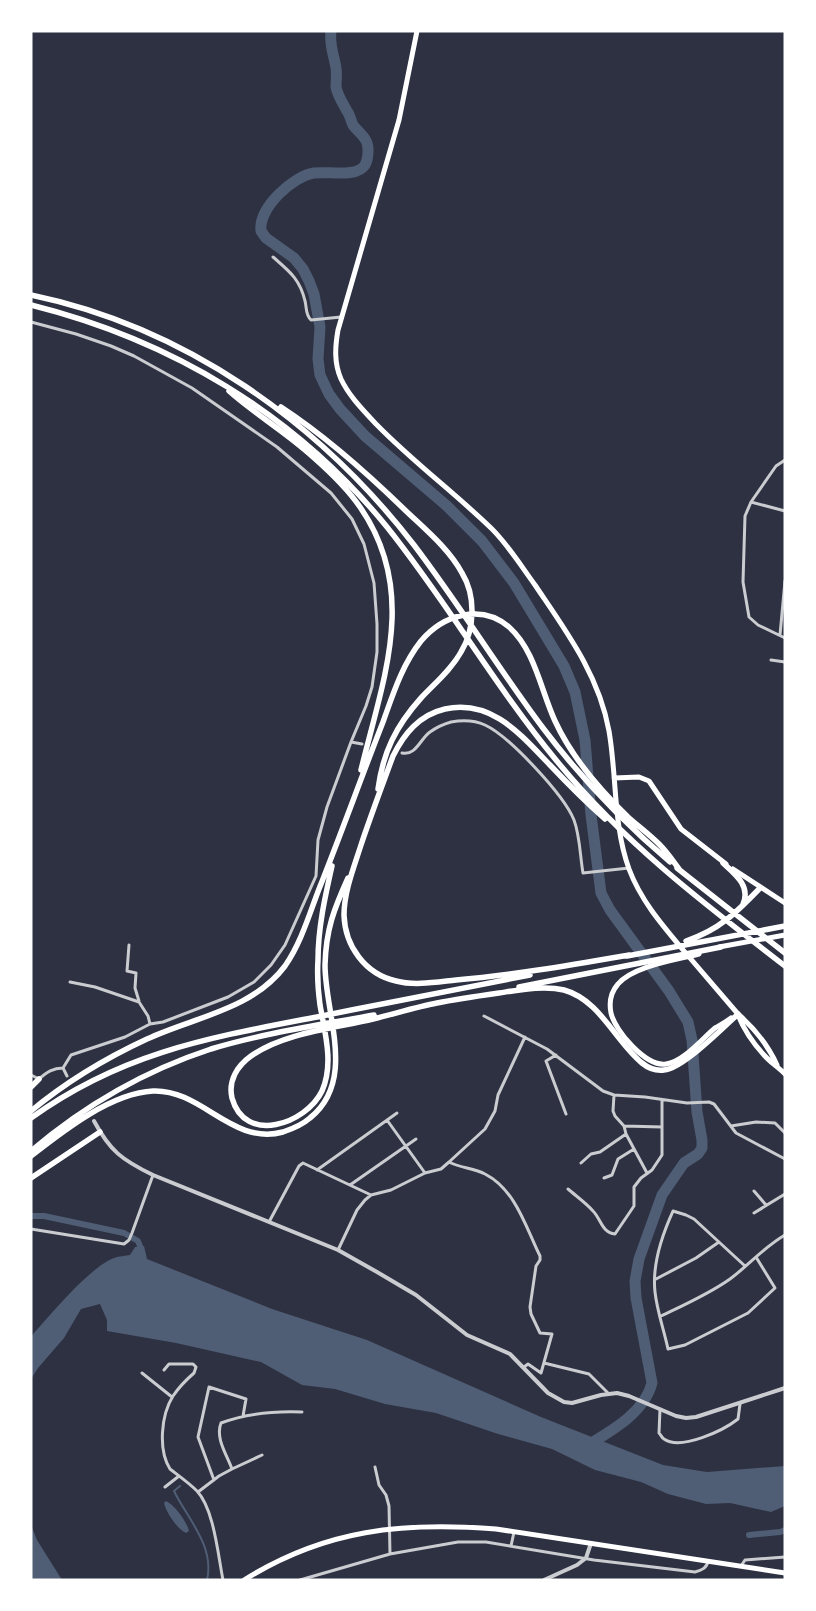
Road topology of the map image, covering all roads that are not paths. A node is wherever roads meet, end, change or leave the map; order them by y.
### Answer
1 (416, 31) edge
2 (273, 256) dead end
3 (31, 295) edge
4 (31, 305) edge
5 (341, 317) junction
6 (31, 322) edge
7 (214, 378) junction
8 (247, 387) junction
9 (785, 460) edge
10 (751, 502) junction
11 (785, 511) edge
12 (785, 581) edge
13 (784, 595) edge
14 (780, 636) junction
15 (785, 638) edge
16 (771, 660) dead end
17 (785, 662) edge
18 (351, 742) junction
19 (362, 744) dead end
20 (402, 753) dead end
21 (614, 778) junction
22 (356, 791) junction
23 (377, 799) junction
24 (631, 842) junction
25 (335, 852) junction
26 (356, 860) junction
27 (723, 863) junction
28 (628, 868) junction
29 (679, 869) junction
30 (760, 888) junction
31 (785, 903) edge
32 (741, 908) junction
33 (785, 926) edge
34 (785, 935) edge
35 (129, 945) dead end
36 (721, 947) junction
37 (645, 952) junction
38 (785, 953) edge
39 (629, 955) junction
40 (785, 966) edge
41 (70, 982) dead end
42 (139, 1002) junction
43 (437, 1003) junction
44 (738, 1014) junction
45 (484, 1016) dead end
46 (150, 1024) junction
47 (525, 1037) junction
48 (556, 1055) junction
49 (684, 1058) junction
50 (63, 1068) junction
51 (785, 1074) edge
52 (31, 1075) edge
53 (67, 1076) dead end
54 (39, 1079) junction
55 (31, 1087) edge
56 (614, 1095) junction
57 (662, 1100) junction
58 (31, 1111) edge
59 (397, 1113) dead end
60 (566, 1114) dead end
61 (31, 1118) edge
62 (387, 1120) junction
63 (94, 1121) dead end
64 (624, 1126) junction
65 (730, 1126) junction
66 (662, 1127) junction
67 (100, 1132) junction
68 (785, 1133) edge
69 (626, 1134) junction
70 (416, 1139) dead end
71 (405, 1146) junction
72 (634, 1149) junction
73 (31, 1151) edge
74 (31, 1156) edge
75 (785, 1159) edge
76 (449, 1162) junction
77 (581, 1163) dead end
78 (317, 1170) junction
79 (424, 1173) junction
80 (646, 1173) junction
81 (152, 1175) junction
82 (31, 1178) edge
83 (604, 1178) dead end
84 (349, 1185) junction
85 (568, 1189) dead end
86 (754, 1191) dead end
87 (371, 1196) junction
88 (783, 1196) edge
89 (785, 1201) edge
90 (766, 1205) junction
91 (754, 1213) dead end
92 (268, 1222) junction
93 (31, 1229) edge
94 (785, 1235) edge
95 (719, 1242) junction
96 (338, 1250) junction
97 (756, 1257) junction
98 (745, 1266) junction
99 (656, 1279) junction
100 (661, 1316) junction
101 (544, 1363) junction
102 (524, 1368) junction
103 (164, 1370) dead end
104 (142, 1373) dead end
105 (785, 1388) edge
106 (608, 1393) junction
107 (172, 1397) junction
108 (740, 1404) junction
109 (660, 1409) junction
110 (302, 1412) dead end
111 (242, 1416) junction
112 (262, 1455) dead end
113 (376, 1467) dead end
114 (232, 1469) junction
115 (179, 1476) junction
116 (214, 1480) junction
117 (165, 1487) dead end
118 (198, 1492) junction
119 (389, 1529) junction
120 (514, 1532) junction
121 (591, 1543) junction
122 (511, 1546) junction
123 (390, 1554) junction
124 (785, 1557) edge
125 (586, 1558) junction
126 (708, 1561) junction
127 (741, 1566) junction
128 (785, 1572) edge
129 (223, 1580) edge
130 (244, 1580) edge
131 (300, 1580) edge
132 (544, 1580) edge

1 - 5 main road
2 - 5 street
3 - 8 highway
4 - 7 highway
5 - 21 main road
6 - 18 street
7 - 22 highway
7 - 24 highway
8 - 23 highway
8 - 29 highway
9 - 10 street
10 - 11 street
10 - 14 street
12 - 13 street
13 - 14 street
14 - 15 street
16 - 17 street
18 - 19 street
18 - 46 street
20 - 28 street
21 - 27 main road
21 - 28 main road
22 - 25 highway
22 - 29 highway
23 - 24 highway
23 - 26 highway
24 - 40 highway
25 - 43 highway
25 - 58 highway
26 - 39 highway
26 - 74 highway
27 - 30 main road
27 - 32 highway
28 - 44 main road
29 - 38 highway
30 - 31 main road
30 - 32 highway
32 - 37 highway
33 - 37 highway
34 - 36 main road
35 - 42 street
36 - 43 highway
36 - 49 main road
37 - 39 highway
39 - 61 highway
41 - 42 street
42 - 46 street
43 - 49 highway
43 - 73 highway
44 - 49 highway
44 - 51 main road
45 - 47 street
46 - 50 street
47 - 48 street
47 - 76 street
48 - 56 street
48 - 60 street
50 - 53 street
50 - 54 street
52 - 54 street
54 - 55 highway
56 - 57 street
56 - 64 street
57 - 65 street
57 - 66 street
59 - 62 street
62 - 71 street
62 - 78 street
63 - 67 street
64 - 66 street
64 - 69 street
65 - 68 street
65 - 75 street
66 - 80 street
67 - 81 street
67 - 82 highway
69 - 72 street
69 - 77 street
70 - 71 street
71 - 79 street
71 - 84 street
72 - 80 street
72 - 83 street
76 - 79 street
76 - 101 street
78 - 84 street
78 - 92 street
79 - 87 street
80 - 85 street
81 - 92 street
81 - 93 street
84 - 87 street
86 - 90 street
87 - 96 street
88 - 89 street
88 - 90 street
90 - 91 street
92 - 96 street
94 - 97 street
95 - 98 street
95 - 99 street
95 - 99 street
96 - 102 street
97 - 98 street
97 - 100 street
98 - 100 street
99 - 100 street
101 - 102 street
101 - 106 street
102 - 106 street
103 - 107 street
104 - 107 street
105 - 108 street
106 - 109 street
107 - 115 street
108 - 109 street
108 - 109 street
110 - 111 street
111 - 114 street
111 - 116 street
112 - 114 street
113 - 119 street
114 - 116 street
115 - 117 street
115 - 118 street
116 - 118 street
118 - 129 street
119 - 120 main road
119 - 123 street
119 - 130 main road
120 - 121 main road
120 - 122 street
121 - 125 street
121 - 126 main road
122 - 123 street
122 - 125 street
123 - 131 street
124 - 127 street
125 - 126 street
125 - 132 street
126 - 127 main road
127 - 128 main road

